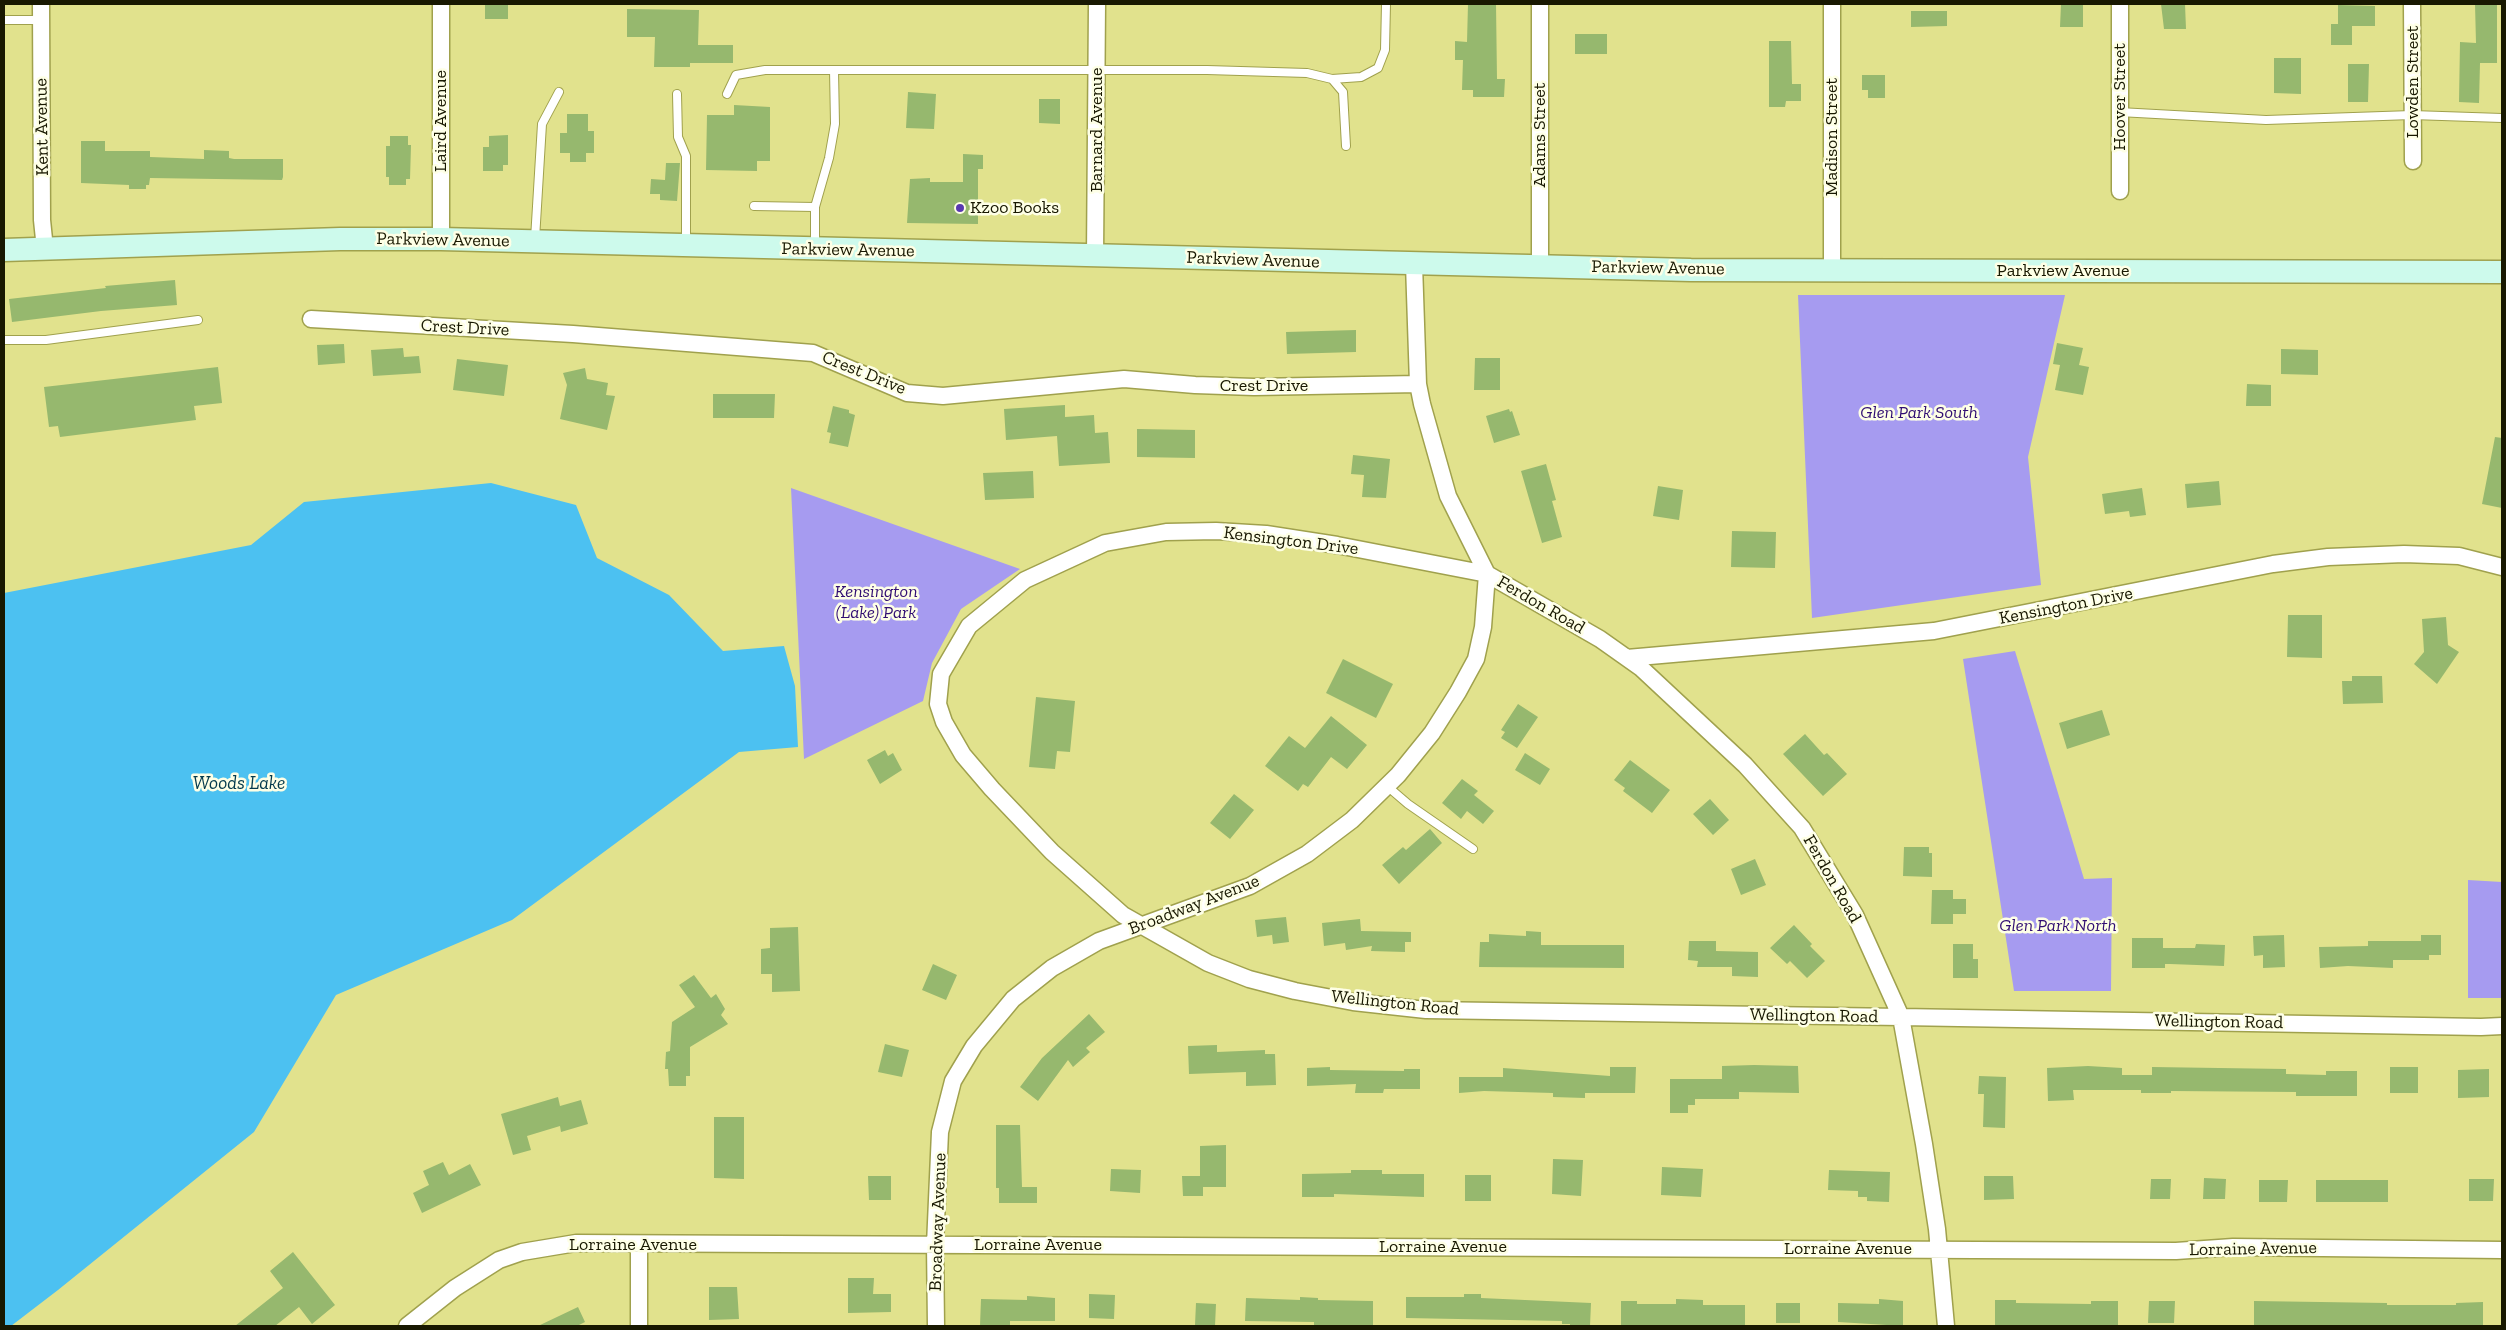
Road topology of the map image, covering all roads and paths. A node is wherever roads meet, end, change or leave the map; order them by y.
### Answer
1 (441, 4) edge
2 (1097, 4) edge
3 (1386, 4) edge
4 (1540, 4) edge
5 (1832, 4) edge
6 (2120, 4) edge
7 (2412, 4) edge
8 (41, 12) edge
9 (4, 20) edge
10 (834, 70) junction
11 (1097, 70) junction
12 (1332, 79) junction
13 (559, 92) dead end
14 (677, 94) dead end
15 (727, 94) dead end
16 (2119, 112) junction
17 (2412, 115) junction
18 (2502, 118) edge
19 (1346, 146) dead end
20 (2413, 161) dead end
21 (2120, 191) dead end
22 (754, 206) dead end
23 (815, 207) junction
24 (441, 239) junction
25 (534, 241) junction
26 (686, 245) junction
27 (815, 249) junction
28 (4, 250) edge
29 (45, 250) junction
30 (1095, 256) junction
31 (1414, 264) junction
32 (1540, 266) junction
33 (1832, 270) junction
34 (2502, 272) edge
35 (311, 319) dead end
36 (198, 320) dead end
37 (4, 340) edge
38 (1418, 384) junction
39 (2502, 567) edge
40 (1487, 574) junction
41 (1627, 658) junction
42 (1386, 786) junction
43 (1473, 849) dead end
44 (1142, 926) junction
45 (1901, 1017) junction
46 (2502, 1026) edge
47 (639, 1244) junction
48 (935, 1245) junction
49 (1939, 1250) junction
50 (2502, 1250) edge
51 (407, 1326) edge
52 (639, 1326) edge
53 (936, 1326) edge
54 (1946, 1326) edge

1 - 24 street, Laird Avenue
2 - 11 street, Barnard Avenue
3 - 12 lane
4 - 32 street, Adams Street
5 - 33 street, Madison Street
6 - 16 street, Hoover Street
7 - 17 street, Lowden Street
8 - 9 lane
8 - 29 street, Kent Avenue
10 - 11 lane
10 - 15 lane
10 - 23 lane
11 - 12 lane
11 - 30 street, Barnard Avenue
12 - 19 lane
13 - 25 lane
14 - 26 lane
16 - 17 lane
16 - 21 street, Hoover Street
17 - 18 lane
17 - 20 street, Lowden Street
22 - 23 lane
23 - 27 lane
24 - 25 street, Parkview Avenue
24 - 29 street, Parkview Avenue
25 - 26 street, Parkview Avenue
26 - 27 street, Parkview Avenue
27 - 30 street, Parkview Avenue
28 - 29 street, Parkview Avenue
30 - 31 street, Parkview Avenue
31 - 32 street, Parkview Avenue
31 - 38 street
32 - 33 street, Parkview Avenue
33 - 34 street, Parkview Avenue
35 - 38 street, Crest Drive
36 - 37 lane
38 - 40 street
39 - 41 street, Kensington Drive
40 - 41 street, Ferdon Road
40 - 42 street, Broadway Avenue
40 - 44 street, Kensington Drive
41 - 45 street, Ferdon Road
42 - 43 lane
42 - 44 street, Broadway Avenue
44 - 45 street, Wellington Road
44 - 48 street, Broadway Avenue
45 - 46 street, Wellington Road
45 - 49 street, Ferdon Road
47 - 48 street, Lorraine Avenue
47 - 51 street, Lorraine Avenue
47 - 52 street
48 - 49 street, Lorraine Avenue
48 - 53 street, Broadway Avenue
49 - 50 street, Lorraine Avenue
49 - 54 street, Ferdon Road

